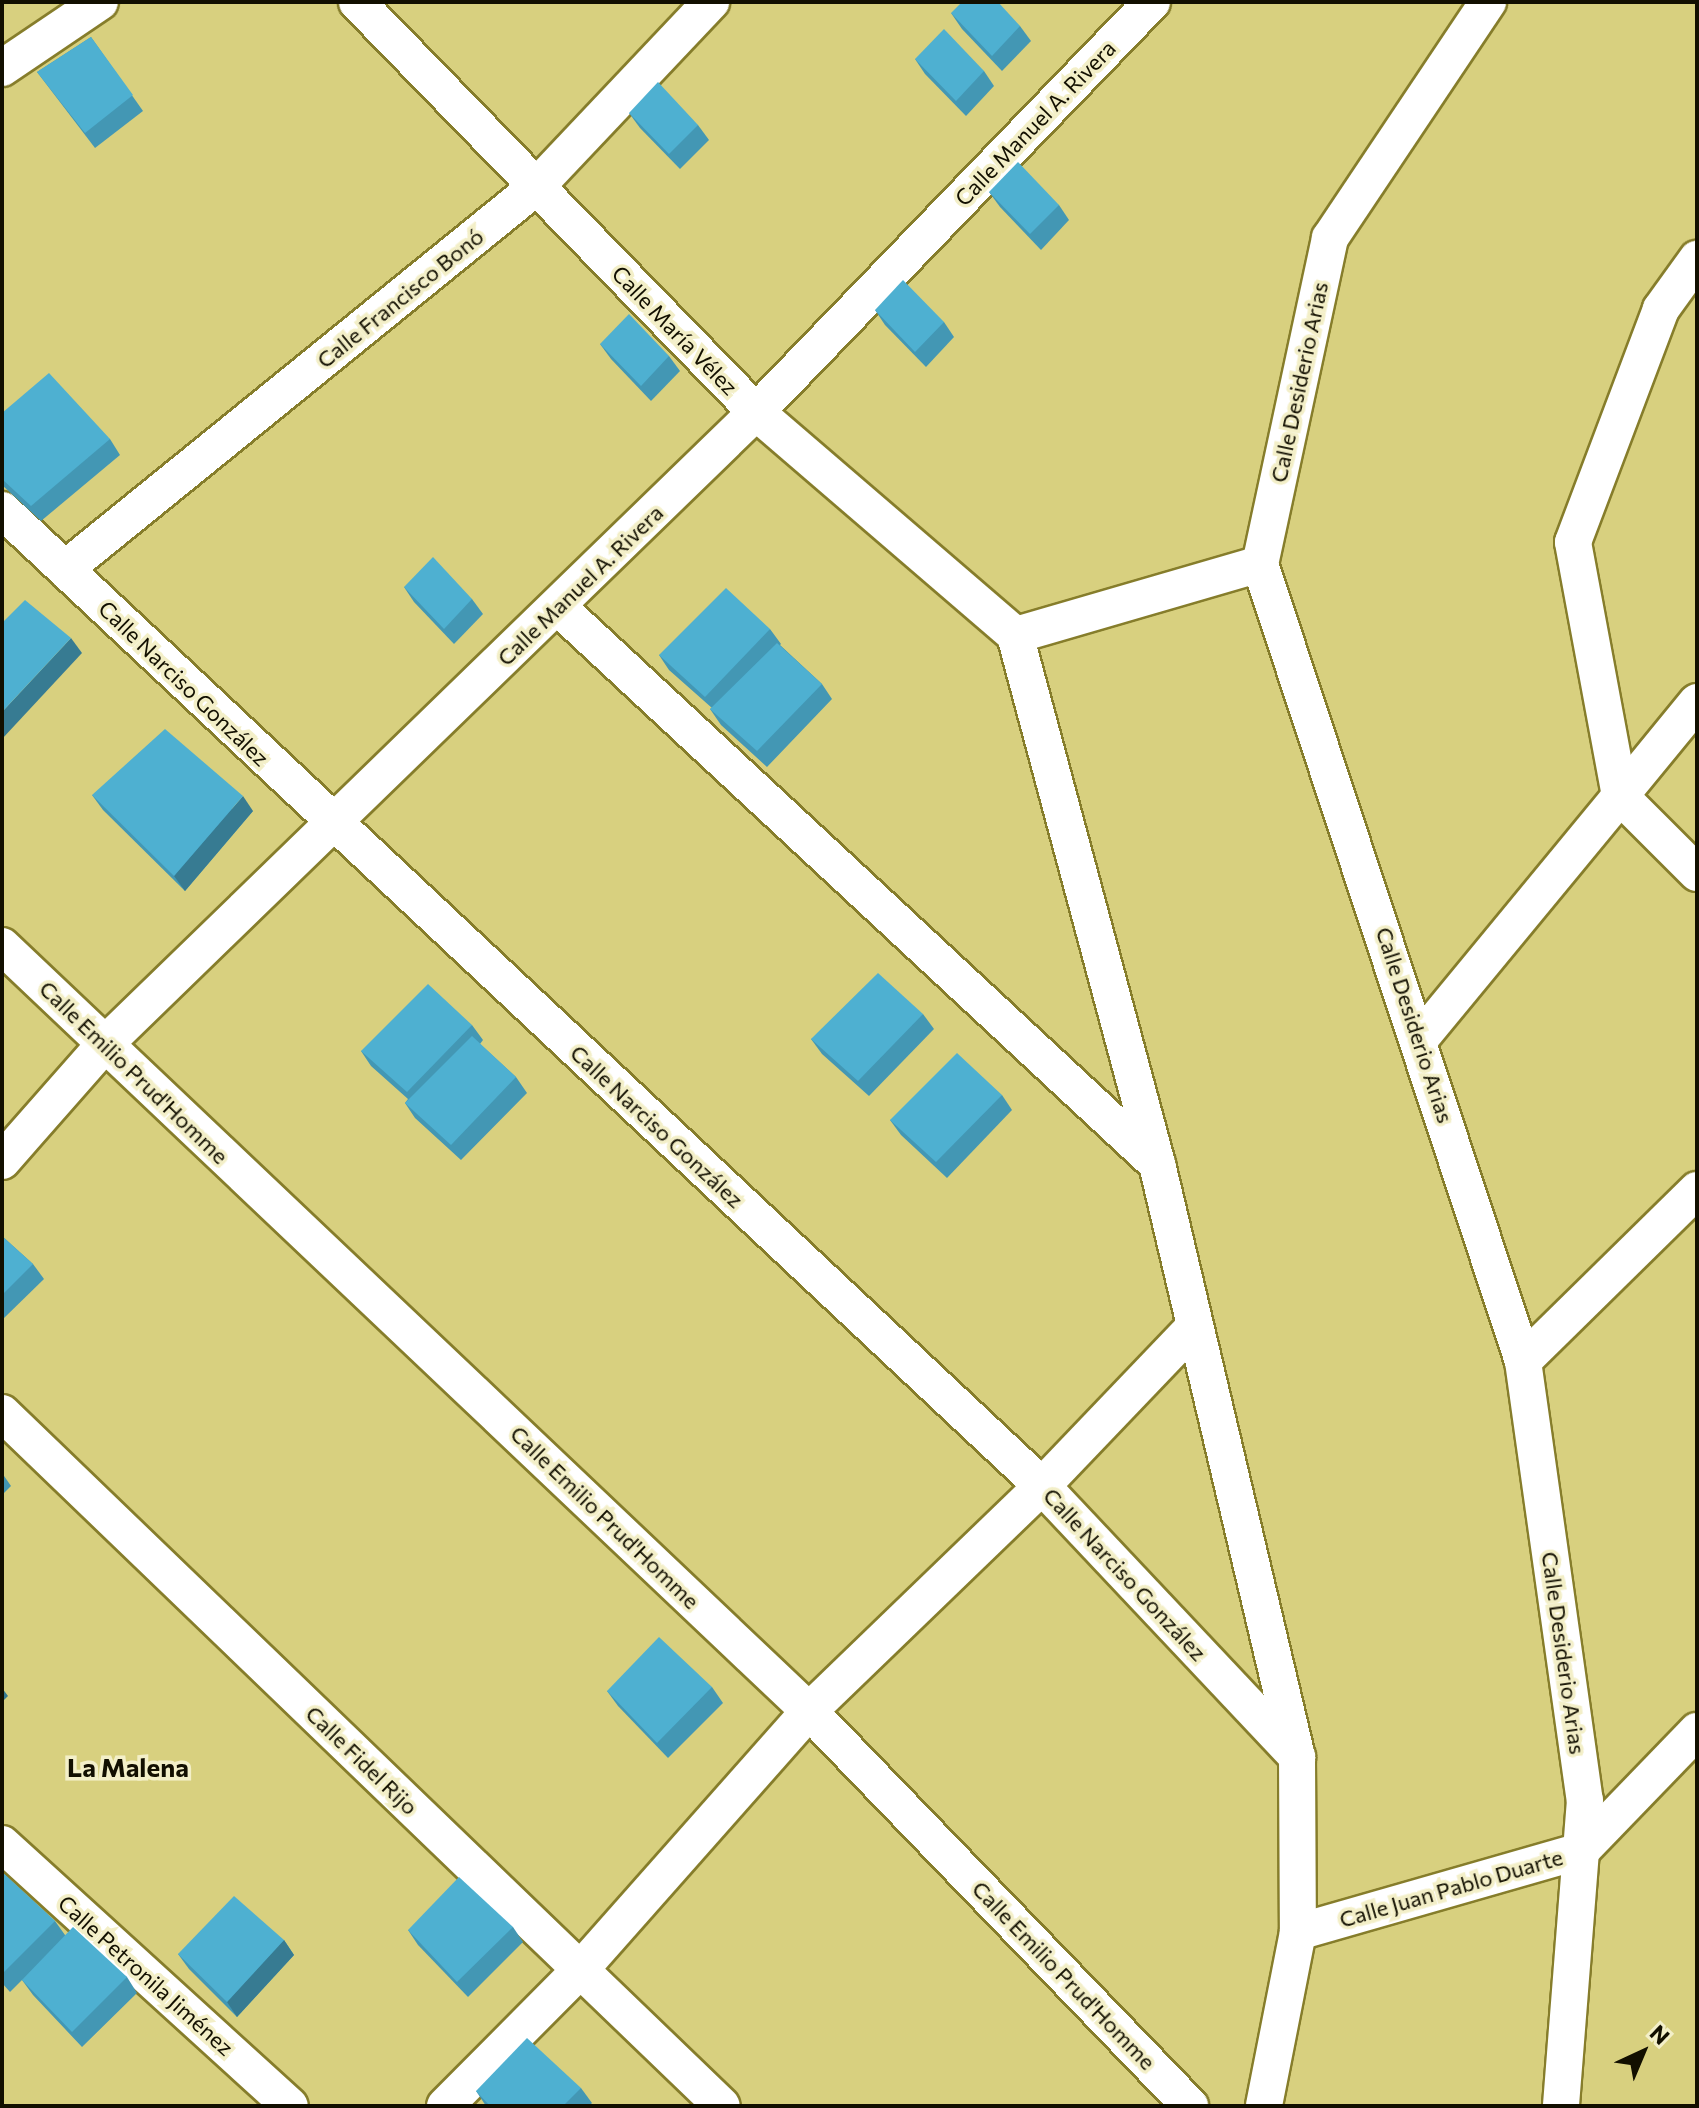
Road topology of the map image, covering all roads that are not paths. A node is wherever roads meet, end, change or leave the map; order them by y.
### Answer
1 (100, 2) edge
2 (357, 2) edge
3 (711, 2) edge
4 (1152, 2) edge
5 (1488, 2) edge
6 (7, 54) edge
7 (536, 187) junction
8 (1697, 259) edge
9 (756, 412) junction
10 (2, 510) edge
11 (1260, 564) junction
12 (65, 569) junction
13 (558, 607) junction
14 (1015, 635) junction
15 (1697, 702) edge
16 (1620, 796) junction
17 (334, 825) junction
18 (1697, 873) edge
19 (2, 946) edge
20 (1420, 1039) junction
21 (104, 1045) junction
22 (2, 1161) edge
23 (1157, 1164) junction
24 (1697, 1190) edge
25 (1195, 1326) junction
26 (1523, 1361) junction
27 (2, 1413) edge
28 (1042, 1486) junction
29 (809, 1711) junction
30 (1697, 1731) edge
31 (1297, 1757) junction
32 (2, 1844) edge
33 (1581, 1851) junction
34 (1298, 1932) junction
35 (580, 1970) junction
36 (290, 2106) edge
37 (445, 2106) edge
38 (722, 2106) edge
39 (1190, 2106) edge
40 (1264, 2106) edge
41 (1561, 2106) edge

1 - 6 street
2 - 7 street, Calle María Vélez
3 - 7 street, Calle Francisco Bonó
4 - 9 street, Calle Manuel A. Rivera
5 - 11 street, Calle Desiderio Arias
7 - 9 street, Calle María Vélez
7 - 12 street, Calle Francisco Bonó
8 - 16 street
9 - 13 street, Calle Manuel A. Rivera
9 - 14 street, Calle María Vélez
10 - 12 street, Calle Narciso González
11 - 14 street
11 - 20 street, Calle Desiderio Arias
12 - 17 street, Calle Narciso González
13 - 17 street, Calle Manuel A. Rivera
13 - 23 street
14 - 23 street
15 - 16 street
16 - 18 street
16 - 20 street
17 - 21 street, Calle Manuel A. Rivera
17 - 28 street, Calle Narciso González
19 - 21 street, Calle Emilio Prud'Homme
20 - 26 street, Calle Desiderio Arias
21 - 22 street, Calle Manuel A. Rivera
21 - 29 street, Calle Emilio Prud'Homme
23 - 25 street
24 - 26 street
25 - 28 street
25 - 31 street
26 - 33 street, Calle Desiderio Arias
27 - 35 street, Calle Fidel Rijo
28 - 29 street
28 - 31 street, Calle Narciso González
29 - 35 street
29 - 39 street, Calle Emilio Prud'Homme
30 - 33 street, Calle Juan Pablo Duarte
31 - 34 street
32 - 36 street, Calle Petronila Jiménez
33 - 34 street, Calle Juan Pablo Duarte
33 - 41 street, Calle Desiderio Arias
34 - 40 street
35 - 37 street
35 - 38 street, Calle Fidel Rijo

